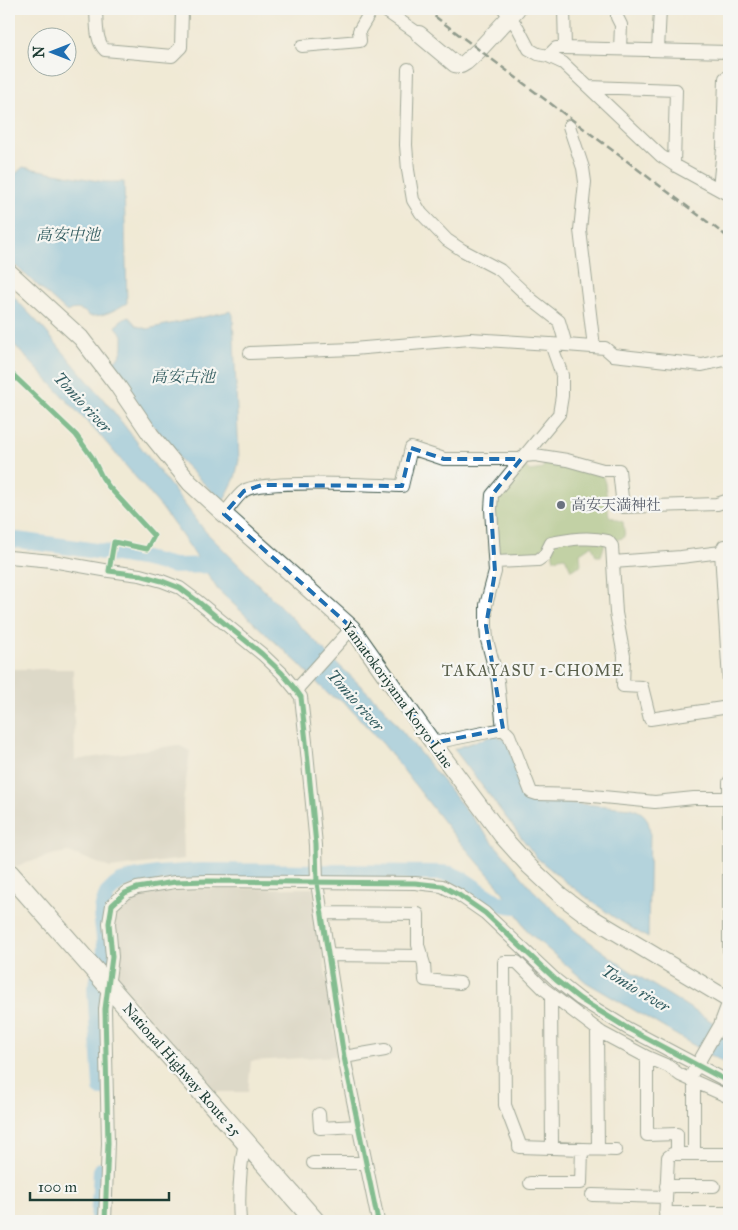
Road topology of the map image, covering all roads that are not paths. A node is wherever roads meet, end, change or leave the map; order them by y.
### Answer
1 (96, 9) edge
2 (182, 9) edge
3 (372, 9) edge
4 (383, 9) edge
5 (564, 9) edge
6 (617, 9) edge
7 (660, 9) edge
8 (510, 11) edge
9 (419, 34) joint
10 (302, 46) dead end
11 (565, 48) junction
12 (620, 49) junction
13 (658, 50) junction
14 (729, 50) edge
15 (548, 56) junction
16 (408, 69) dead end
17 (725, 78) dead end
18 (589, 87) junction
19 (569, 126) dead end
20 (726, 148) edge
21 (674, 164) junction
22 (724, 192) edge
23 (9, 272) edge
24 (551, 344) junction
25 (566, 345) junction
26 (594, 347) junction
27 (250, 353) dead end
28 (729, 359) edge
29 (522, 458) junction
30 (729, 500) edge
31 (224, 514) junction
32 (725, 549) edge
33 (9, 557) edge
34 (495, 562) junction
35 (613, 562) junction
36 (348, 633) junction
37 (729, 680) edge
38 (296, 690) junction
39 (729, 707) edge
40 (503, 729) junction
41 (433, 743) junction
42 (729, 782) edge
43 (729, 798) edge
44 (9, 875) edge
45 (317, 883) junction
46 (322, 913) junction
47 (729, 950) edge
48 (328, 955) junction
49 (422, 956) junction
50 (101, 977) junction
51 (460, 983) dead end
52 (551, 994) junction
53 (729, 1000) edge
54 (597, 1029) junction
55 (385, 1050) dead end
56 (344, 1057) junction
57 (648, 1057) junction
58 (698, 1063) junction
59 (691, 1080) junction
60 (729, 1082) edge
61 (729, 1097) edge
62 (319, 1114) dead end
63 (358, 1126) junction
64 (245, 1141) junction
65 (552, 1148) junction
66 (582, 1149) junction
67 (598, 1149) junction
68 (616, 1150) dead end
69 (677, 1154) junction
70 (694, 1154) junction
71 (729, 1154) edge
72 (313, 1163) dead end
73 (366, 1163) junction
74 (530, 1183) dead end
75 (714, 1186) dead end
76 (666, 1192) junction
77 (592, 1195) dead end
78 (727, 1213) dead end
79 (665, 1217) edge
80 (105, 1221) edge
81 (240, 1221) edge
82 (315, 1221) edge
83 (378, 1221) edge

1 - 2 street
3 - 10 street
4 - 9 street
5 - 11 street
6 - 12 street
7 - 13 street
8 - 9 main road
8 - 15 street
11 - 12 street
11 - 15 street
12 - 13 street
13 - 14 street
15 - 18 street
16 - 25 street
17 - 20 street
18 - 21 street
18 - 21 street
19 - 26 street
20 - 22 street
21 - 22 street
23 - 31 main road, Yamatokoriyama Koryo Line
24 - 25 street
24 - 27 street
24 - 29 street
25 - 26 street
26 - 28 street
29 - 30 street
29 - 31 street
29 - 34 street
31 - 36 main road, Yamatokoriyama Koryo Line
32 - 35 street
32 - 37 street
33 - 38 street
34 - 35 street
34 - 40 street
35 - 39 street
36 - 38 street
36 - 41 main road, Yamatokoriyama Koryo Line
38 - 45 street
40 - 41 street
40 - 43 street
41 - 53 main road, Yamatokoriyama Koryo Line
42 - 43 street
43 - 47 street
44 - 50 highway, National Highway Route 25
45 - 46 street
45 - 50 street
45 - 58 street
46 - 48 street
46 - 49 street
48 - 49 street
48 - 56 street
49 - 51 street
50 - 64 highway, National Highway Route 25
50 - 80 street
52 - 54 street
52 - 65 street
52 - 65 street
53 - 58 street
54 - 57 street
54 - 67 street
55 - 56 street
56 - 63 street
57 - 59 street
57 - 69 street
58 - 59 street
58 - 60 street
59 - 61 street
59 - 70 street
62 - 63 street
63 - 73 street
64 - 81 street
64 - 82 highway, National Highway Route 25
65 - 66 street
66 - 67 street
66 - 74 street
67 - 68 street
69 - 70 street
69 - 76 street
70 - 71 street
72 - 73 street
73 - 83 street
75 - 76 street
76 - 77 street
76 - 79 street
78 - 79 street

